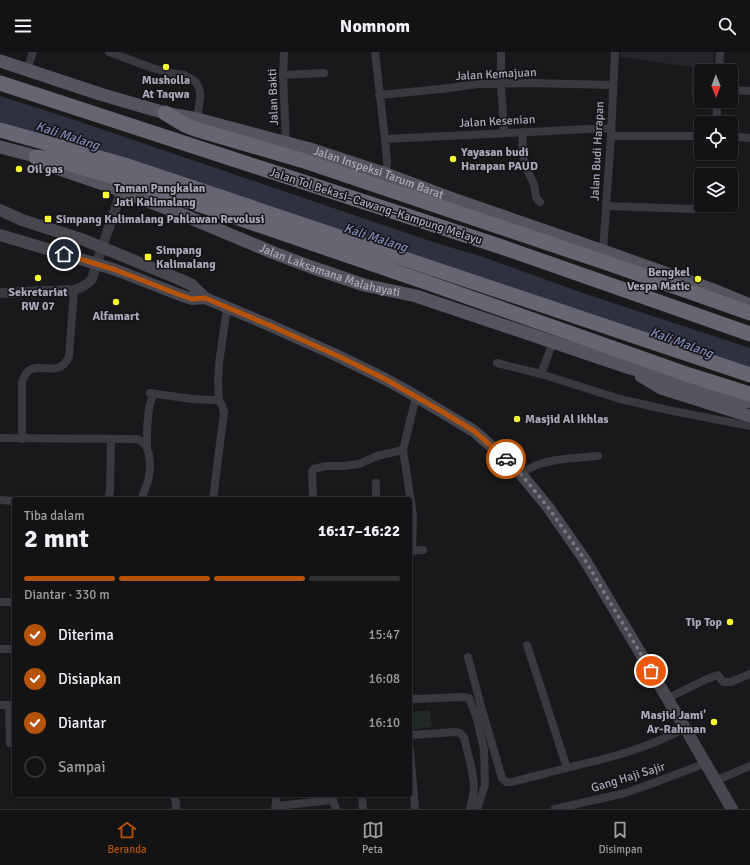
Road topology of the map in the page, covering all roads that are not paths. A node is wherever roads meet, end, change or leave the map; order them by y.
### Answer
1 (33, 52) edge
2 (109, 52) edge
3 (284, 52) edge
4 (375, 52) edge
5 (501, 52) edge
6 (616, 52) edge
7 (720, 52) edge
8 (0, 61) edge
9 (719, 64) edge
10 (27, 69) junction
11 (324, 73) dead end
12 (283, 75) junction
13 (0, 83) edge
14 (501, 83) junction
15 (613, 85) junction
16 (738, 90) edge
17 (750, 90) edge
18 (379, 95) junction
19 (165, 113) junction
20 (197, 119) junction
21 (0, 130) edge
22 (522, 132) junction
23 (611, 132) junction
24 (504, 133) junction
25 (694, 136) edge
26 (738, 137) edge
27 (750, 138) edge
28 (385, 139) junction
29 (286, 142) junction
30 (0, 147) edge
31 (0, 153) edge
32 (36, 157) junction
33 (386, 174) junction
34 (122, 190) junction
35 (540, 202) dead end
36 (606, 206) junction
37 (694, 209) edge
38 (0, 210) edge
39 (0, 235) edge
40 (102, 247) junction
41 (603, 251) junction
42 (97, 264) junction
43 (74, 290) junction
44 (0, 293) edge
45 (205, 298) junction
46 (750, 305) edge
47 (227, 308) junction
48 (750, 313) edge
49 (750, 334) edge
50 (553, 342) junction
51 (497, 363) dead end
52 (630, 368) junction
53 (542, 374) junction
54 (750, 375) edge
55 (750, 394) edge
56 (416, 397) junction
57 (219, 400) junction
58 (750, 401) edge
59 (750, 416) edge
60 (750, 426) edge
61 (0, 438) edge
62 (22, 439) junction
63 (111, 440) junction
64 (148, 448) junction
65 (403, 450) junction
66 (598, 456) dead end
67 (520, 473) junction
68 (376, 483) dead end
69 (108, 497) edge
70 (143, 497) edge
71 (213, 497) edge
72 (313, 497) edge
73 (376, 497) edge
74 (410, 497) edge
75 (0, 500) edge
76 (12, 501) edge
77 (412, 509) edge
78 (412, 534) edge
79 (423, 550) dead end
80 (412, 551) edge
81 (0, 602) edge
82 (12, 602) edge
83 (527, 645) dead end
84 (0, 649) edge
85 (12, 649) edge
86 (468, 657) dead end
87 (750, 674) edge
88 (412, 698) edge
89 (668, 698) junction
90 (0, 705) edge
91 (686, 728) junction
92 (412, 735) edge
93 (12, 743) edge
94 (706, 763) junction
95 (750, 766) edge
96 (567, 768) junction
97 (412, 774) edge
98 (715, 781) junction
99 (174, 797) edge
100 (332, 797) edge
101 (362, 797) edge
102 (276, 807) edge
103 (176, 809) edge
104 (336, 809) edge
105 (363, 809) edge
106 (415, 809) edge
107 (470, 809) edge
108 (477, 809) edge
109 (556, 809) edge
110 (732, 809) edge

1 - 10 street
2 - 20 street
3 - 12 street, Jalan Bakti
4 - 18 street
5 - 14 street
6 - 15 street, Jalan Budi Harapan
7 - 9 street
8 - 10 main road, Jalan Inspeksi Tarum Barat
10 - 19 main road, Jalan Inspeksi Tarum Barat
11 - 12 street
12 - 29 street, Jalan Bakti
13 - 49 highway, Jalan Tol Bekasi–Cawang–Kampung Melayu
14 - 15 street, Jalan Kemajuan
14 - 18 street, Jalan Kemajuan
14 - 24 street
15 - 23 street, Jalan Budi Harapan
16 - 17 street
18 - 28 street
19 - 20 main road, Jalan Inspeksi Tarum Barat
19 - 48 highway
20 - 29 main road, Jalan Inspeksi Tarum Barat
21 - 54 highway
22 - 23 street, Jalan Kesenian
22 - 24 street, Jalan Kesenian
22 - 35 street
23 - 25 street, Jalan Kesenian
23 - 36 street, Jalan Budi Harapan
24 - 28 street, Jalan Kesenian
26 - 27 street
28 - 33 street
29 - 33 main road, Jalan Inspeksi Tarum Barat
30 - 32 main road, Jalan Laksamana Malahayati
31 - 32 main road, Jalan Laksamana Malahayati
32 - 34 main road, Jalan Laksamana Malahayati
32 - 55 highway
33 - 41 main road, Jalan Inspeksi Tarum Barat
34 - 40 street
34 - 50 main road, Jalan Laksamana Malahayati
36 - 37 street
36 - 41 street, Jalan Budi Harapan
38 - 40 main road
39 - 42 main road
40 - 42 street
40 - 45 main road
41 - 46 main road, Jalan Inspeksi Tarum Barat
42 - 43 street
42 - 45 main road
43 - 44 street
43 - 62 street
45 - 47 main road
47 - 56 main road
47 - 57 street
50 - 52 main road, Jalan Laksamana Malahayati
50 - 53 street
51 - 53 street
52 - 58 main road, Jalan Laksamana Malahayati
52 - 59 main road, Jalan Laksamana Malahayati
53 - 60 street
56 - 65 street
56 - 67 main road
57 - 64 street
57 - 71 street
61 - 62 street
62 - 63 street
63 - 64 street
63 - 69 street
64 - 70 street
65 - 72 street
65 - 74 street
66 - 67 street
67 - 89 main road
68 - 73 street
75 - 76 street
77 - 78 street
79 - 80 street
81 - 82 street
83 - 96 street
84 - 85 street
86 - 96 street
87 - 89 street
88 - 108 street
89 - 91 main road
90 - 93 street
91 - 94 main road
91 - 96 street
92 - 107 street
94 - 98 main road
94 - 109 street, Gang Haji Sajir
95 - 98 street
97 - 106 street
98 - 110 main road
99 - 103 street
100 - 102 street
100 - 104 street
101 - 105 street

